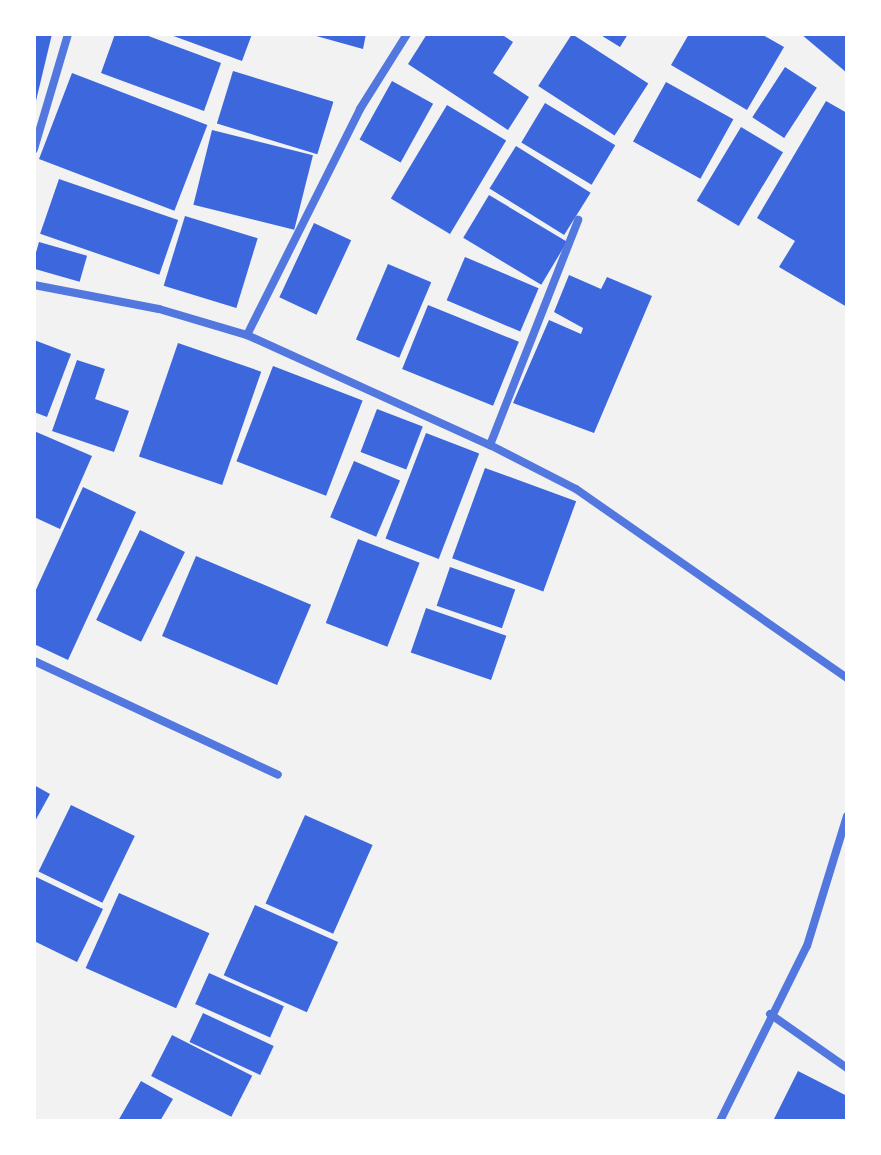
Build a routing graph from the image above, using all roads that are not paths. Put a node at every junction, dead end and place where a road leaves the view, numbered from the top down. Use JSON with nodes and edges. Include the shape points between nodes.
{"nodes":[{"id":1,"x":68,"y":34,"type":"edge"},
{"id":2,"x":407,"y":34,"type":"edge"},
{"id":3,"x":34,"y":149,"type":"edge"},
{"id":4,"x":578,"y":220,"type":"dead end"},
{"id":5,"x":34,"y":285,"type":"edge"},
{"id":6,"x":247,"y":335,"type":"junction"},
{"id":7,"x":490,"y":445,"type":"junction"},
{"id":8,"x":34,"y":661,"type":"edge"},
{"id":9,"x":847,"y":678,"type":"edge"},
{"id":10,"x":278,"y":775,"type":"dead end"},
{"id":11,"x":847,"y":816,"type":"edge"},
{"id":12,"x":770,"y":1014,"type":"junction"},
{"id":13,"x":847,"y":1068,"type":"edge"},
{"id":14,"x":720,"y":1121,"type":"edge"}],
"edges":[{"from":1,"to":3,"type":"street"},
{"from":2,"to":6,"type":"street","via":[[360,109]]},
{"from":4,"to":7,"type":"street"},
{"from":5,"to":6,"type":"street"},
{"from":6,"to":7,"type":"street"},
{"from":7,"to":9,"type":"street","via":[[576,489]]},
{"from":8,"to":10,"type":"street"},
{"from":11,"to":12,"type":"street","via":[[807,946]]},
{"from":12,"to":13,"type":"street"},
{"from":12,"to":14,"type":"street"}]}
